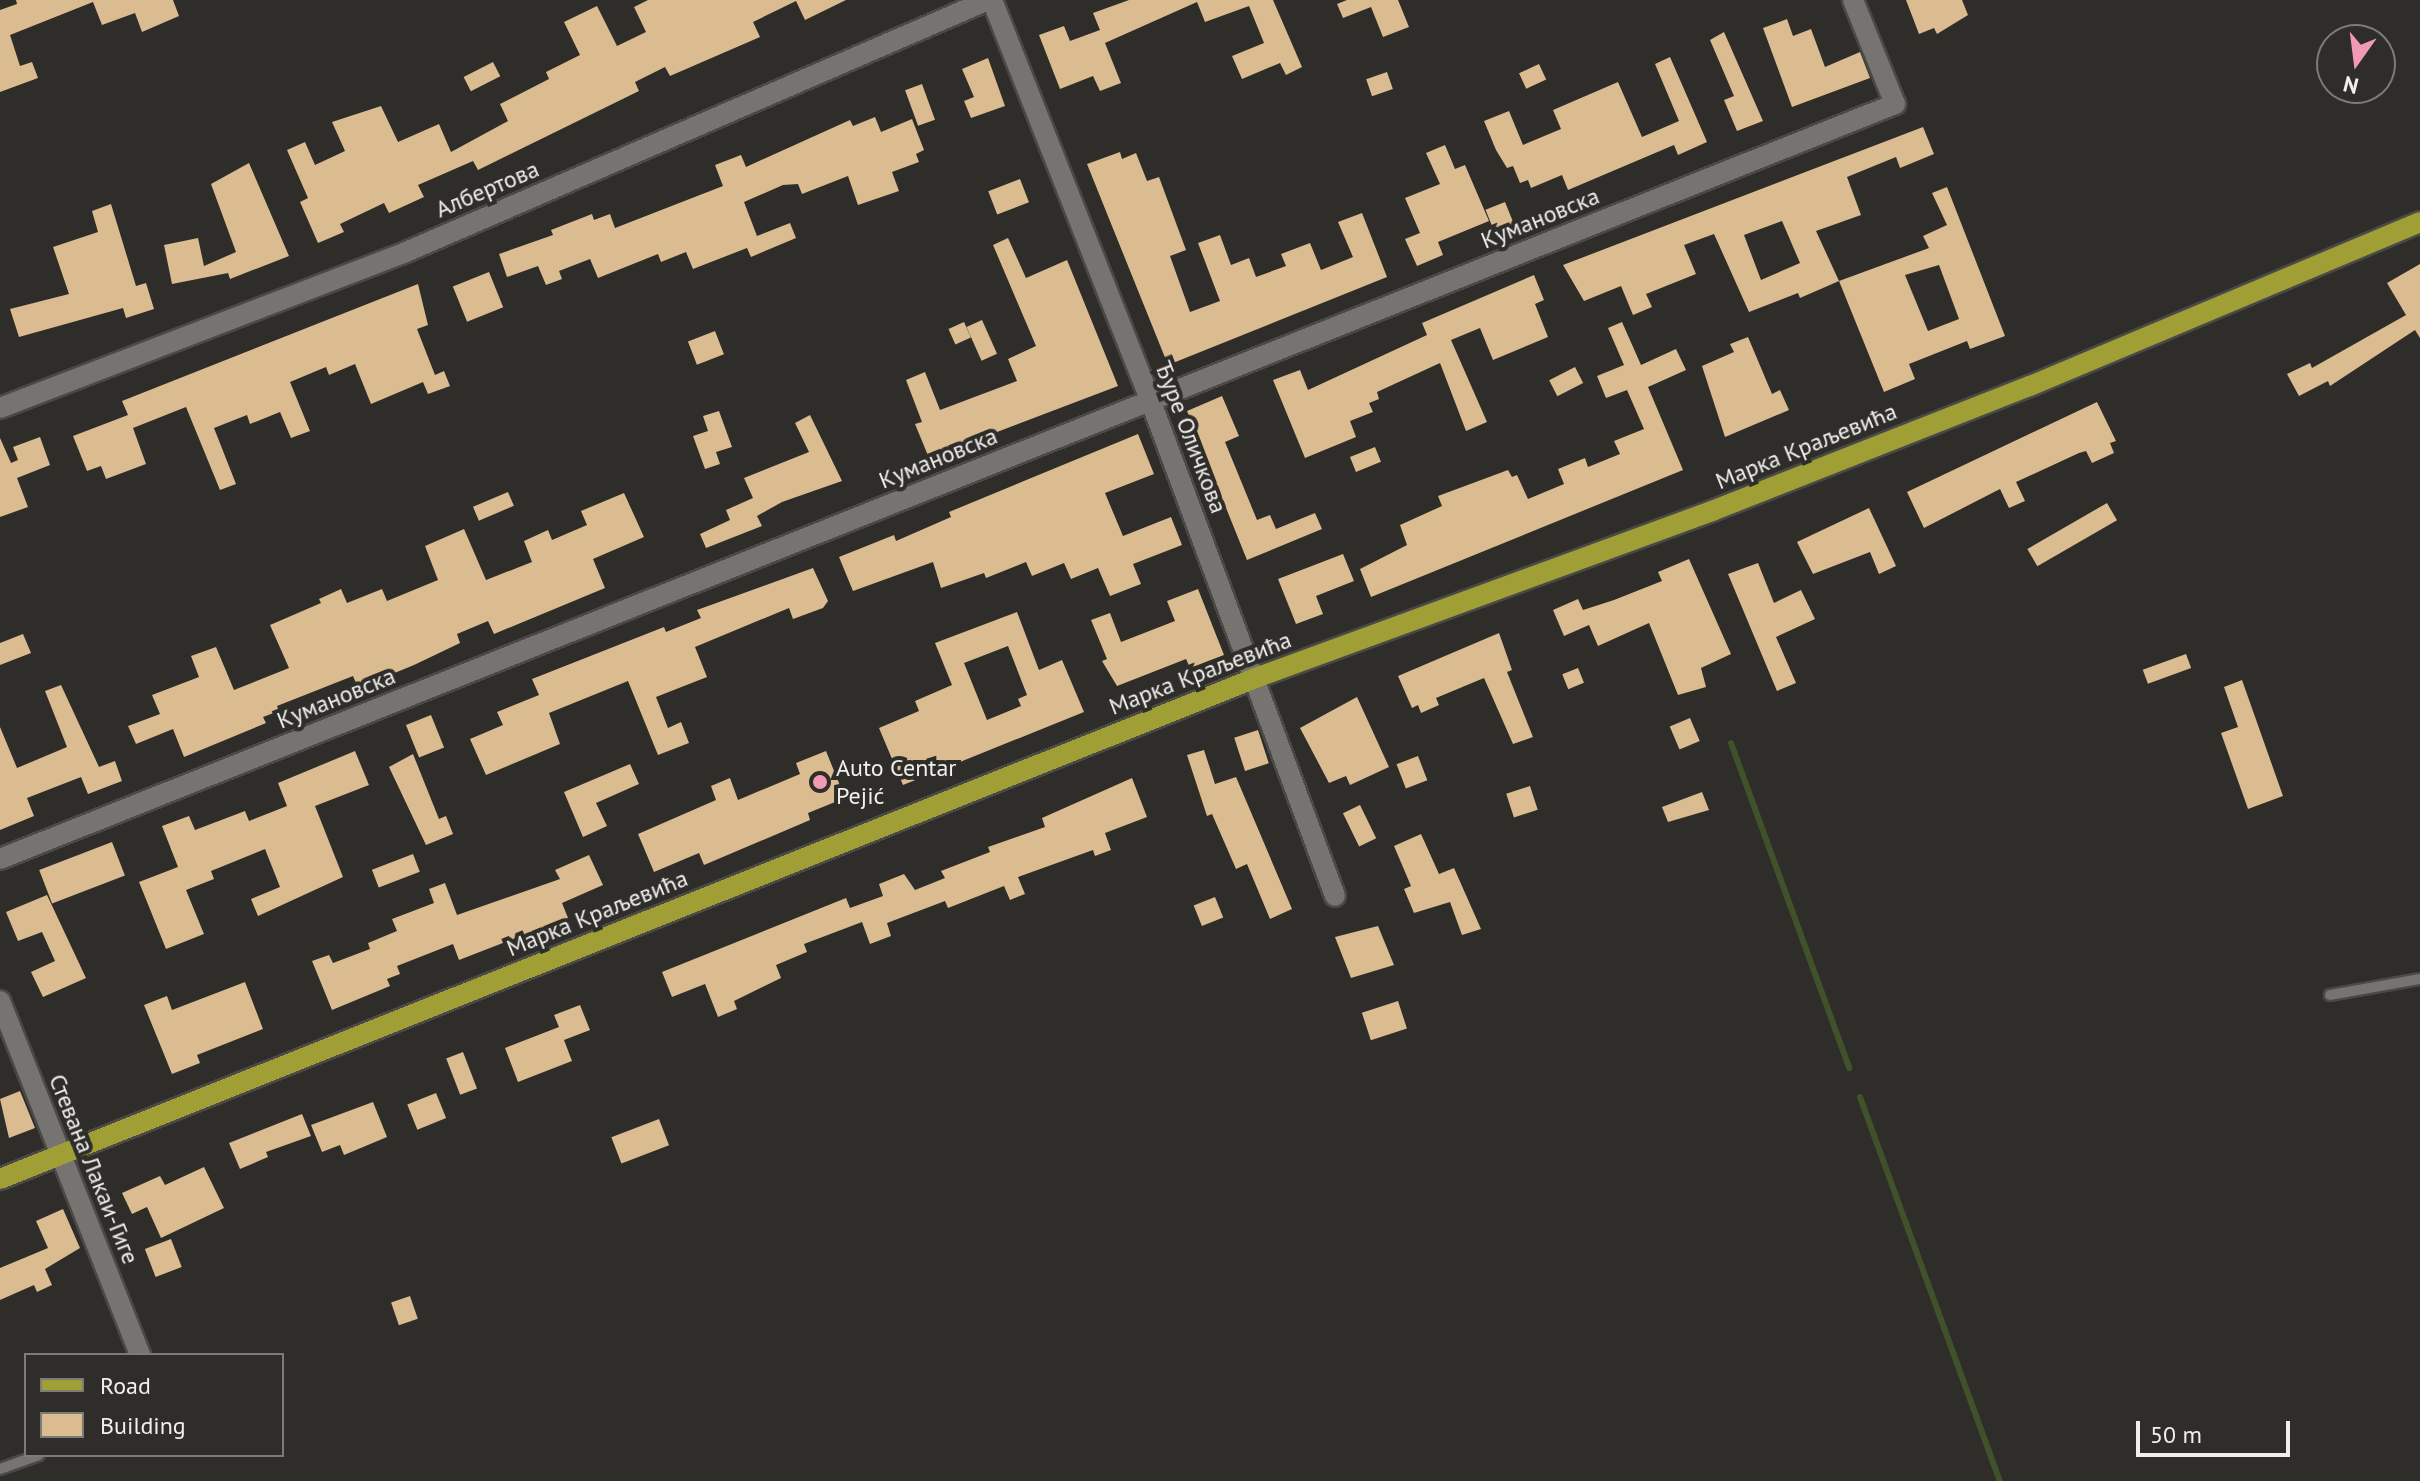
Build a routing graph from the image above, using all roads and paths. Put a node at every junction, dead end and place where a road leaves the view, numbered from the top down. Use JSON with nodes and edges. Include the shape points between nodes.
{"nodes":[{"id":1,"x":990,"y":0,"type":"edge"},
{"id":2,"x":1853,"y":0,"type":"edge"},
{"id":3,"x":2420,"y":222,"type":"edge"},
{"id":4,"x":1151,"y":402,"type":"junction"},
{"id":5,"x":0,"y":408,"type":"edge"},
{"id":6,"x":1253,"y":679,"type":"junction"},
{"id":7,"x":0,"y":859,"type":"edge"},
{"id":8,"x":1335,"y":896,"type":"dead end"},
{"id":9,"x":2420,"y":979,"type":"edge"},
{"id":10,"x":2330,"y":995,"type":"dead end"},
{"id":11,"x":0,"y":1001,"type":"edge"},
{"id":12,"x":60,"y":1156,"type":"junction"},
{"id":13,"x":0,"y":1179,"type":"edge"},
{"id":14,"x":139,"y":1353,"type":"edge"},
{"id":15,"x":33,"y":1457,"type":"edge"},
{"id":16,"x":0,"y":1469,"type":"edge"}],
"edges":[{"from":1,"to":4,"type":"street","name":"Ђуре Оличкова"},
{"from":1,"to":5,"type":"street","name":"Албертова","via":[[406,252]]},
{"from":2,"to":4,"type":"street","name":"Кумановска","via":[[1895,104]]},
{"from":3,"to":6,"type":"main road","name":"Марка Краљевића","via":[[1727,506]]},
{"from":4,"to":6,"type":"street","name":"Ђуре Оличкова"},
{"from":4,"to":7,"type":"street","name":"Кумановска"},
{"from":6,"to":8,"type":"street","name":"Ђуре Оличкова"},
{"from":6,"to":12,"type":"main road","name":"Марка Краљевића"},
{"from":9,"to":10,"type":"lane"},
{"from":11,"to":12,"type":"street","name":"Стевана Лакаи-Гиге"},
{"from":12,"to":13,"type":"main road","name":"Марка Краљевића"},
{"from":12,"to":14,"type":"street","name":"Стевана Лакаи-Гиге"},
{"from":15,"to":16,"type":"lane"}]}
